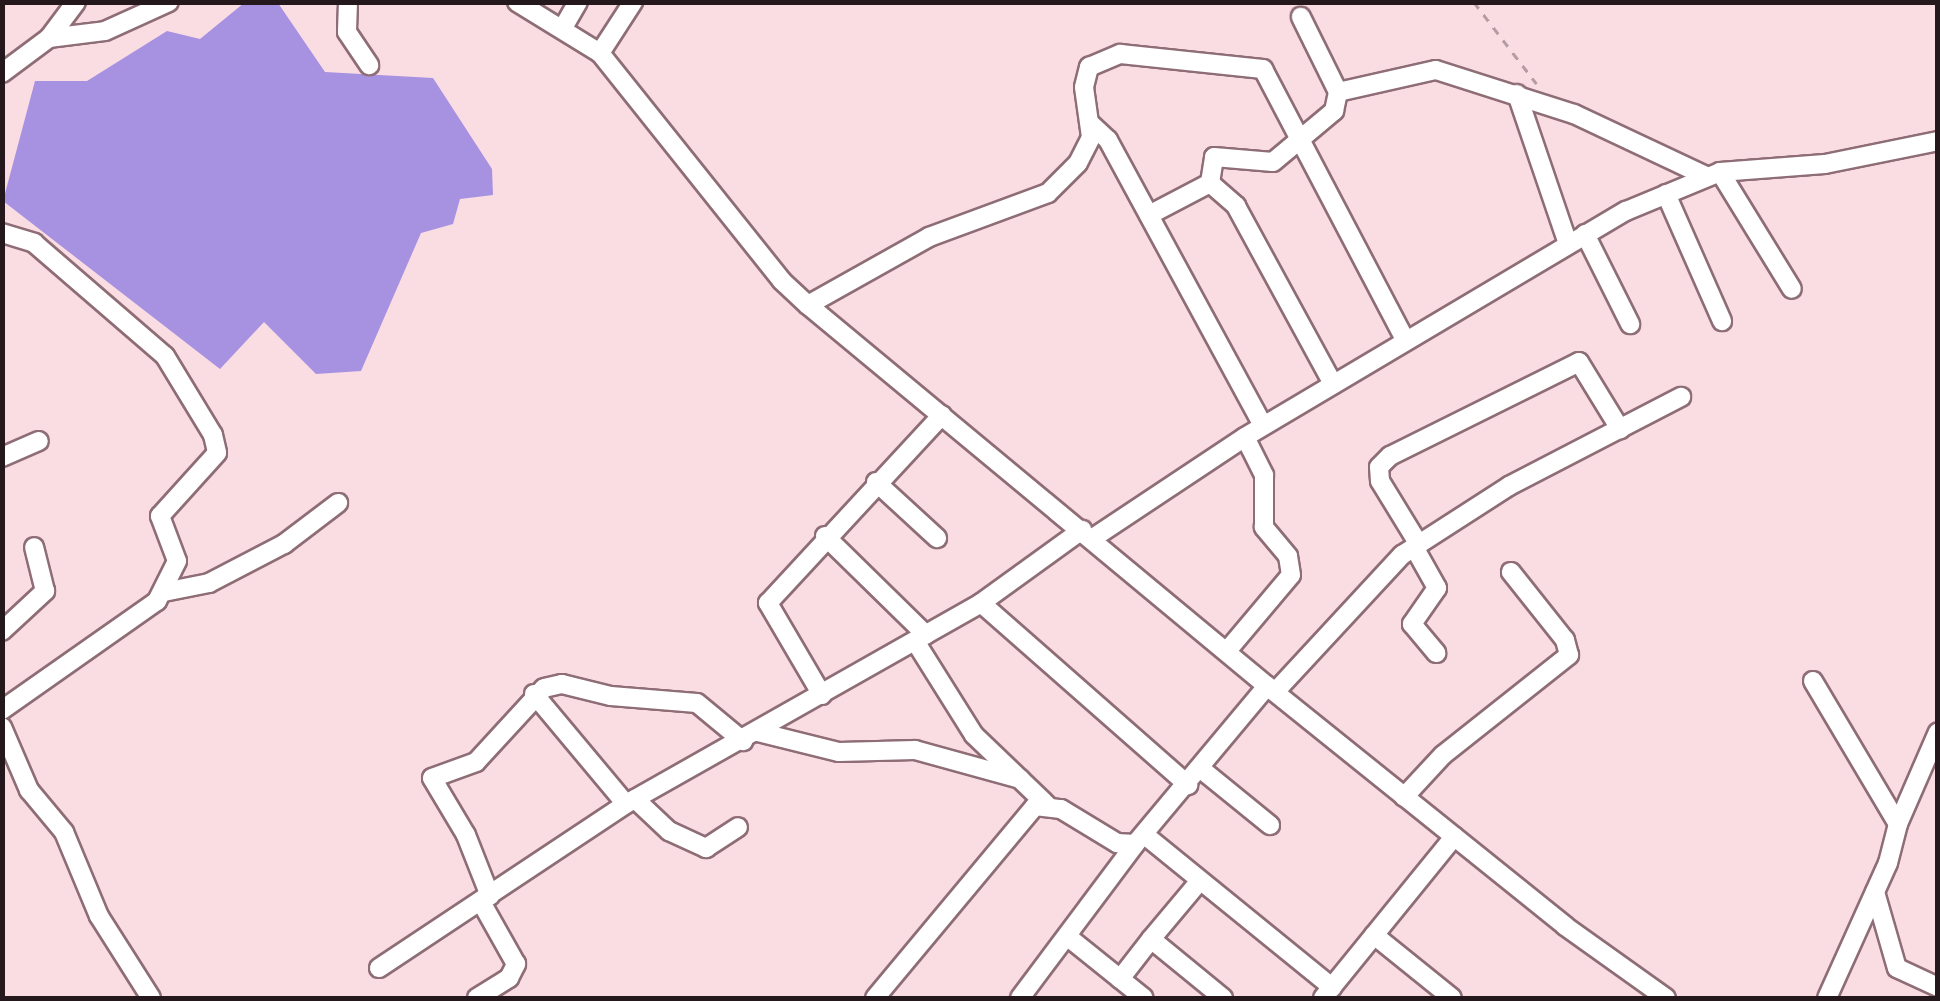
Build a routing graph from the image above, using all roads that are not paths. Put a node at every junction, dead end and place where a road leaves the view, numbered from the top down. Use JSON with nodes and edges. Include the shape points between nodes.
{"nodes":[{"id":1,"x":168,"y":2,"type":"edge"},
{"id":2,"x":348,"y":2,"type":"edge"},
{"id":3,"x":517,"y":2,"type":"edge"},
{"id":4,"x":578,"y":2,"type":"edge"},
{"id":5,"x":72,"y":4,"type":"edge"},
{"id":6,"x":624,"y":6,"type":"edge"},
{"id":7,"x":1301,"y":17,"type":"dead end"},
{"id":8,"x":564,"y":26,"type":"junction"},
{"id":9,"x":49,"y":38,"type":"junction"},
{"id":10,"x":600,"y":53,"type":"junction"},
{"id":11,"x":370,"y":65,"type":"dead end"},
{"id":12,"x":2,"y":73,"type":"edge"},
{"id":13,"x":1338,"y":92,"type":"junction"},
{"id":14,"x":1518,"y":94,"type":"junction"},
{"id":15,"x":1092,"y":125,"type":"junction"},
{"id":16,"x":1938,"y":141,"type":"edge"},
{"id":17,"x":1302,"y":144,"type":"junction"},
{"id":18,"x":1713,"y":174,"type":"junction"},
{"id":19,"x":1210,"y":183,"type":"junction"},
{"id":20,"x":1666,"y":194,"type":"junction"},
{"id":21,"x":1149,"y":215,"type":"junction"},
{"id":22,"x":2,"y":233,"type":"edge"},
{"id":23,"x":1586,"y":234,"type":"junction"},
{"id":24,"x":1568,"y":244,"type":"junction"},
{"id":25,"x":1792,"y":289,"type":"dead end"},
{"id":26,"x":808,"y":304,"type":"junction"},
{"id":27,"x":1722,"y":322,"type":"dead end"},
{"id":28,"x":1630,"y":324,"type":"dead end"},
{"id":29,"x":1406,"y":341,"type":"junction"},
{"id":30,"x":1333,"y":384,"type":"junction"},
{"id":31,"x":1681,"y":397,"type":"dead end"},
{"id":32,"x":942,"y":415,"type":"junction"},
{"id":33,"x":1263,"y":426,"type":"junction"},
{"id":34,"x":1620,"y":428,"type":"junction"},
{"id":35,"x":1245,"y":437,"type":"junction"},
{"id":36,"x":39,"y":441,"type":"dead end"},
{"id":37,"x":2,"y":457,"type":"edge"},
{"id":38,"x":876,"y":482,"type":"junction"},
{"id":39,"x":338,"y":503,"type":"dead end"},
{"id":40,"x":1088,"y":534,"type":"junction"},
{"id":41,"x":825,"y":536,"type":"junction"},
{"id":42,"x":936,"y":538,"type":"dead end"},
{"id":43,"x":1416,"y":545,"type":"junction"},
{"id":44,"x":34,"y":547,"type":"dead end"},
{"id":45,"x":1512,"y":572,"type":"dead end"},
{"id":46,"x":164,"y":592,"type":"junction"},
{"id":47,"x":981,"y":603,"type":"junction"},
{"id":48,"x":2,"y":631,"type":"edge"},
{"id":49,"x":920,"y":638,"type":"junction"},
{"id":50,"x":1227,"y":651,"type":"junction"},
{"id":51,"x":1436,"y":653,"type":"dead end"},
{"id":52,"x":1813,"y":681,"type":"dead end"},
{"id":53,"x":1271,"y":689,"type":"junction"},
{"id":54,"x":534,"y":694,"type":"junction"},
{"id":55,"x":822,"y":695,"type":"junction"},
{"id":56,"x":2,"y":710,"type":"edge"},
{"id":57,"x":2,"y":727,"type":"edge"},
{"id":58,"x":1938,"y":732,"type":"edge"},
{"id":59,"x":750,"y":736,"type":"junction"},
{"id":60,"x":1201,"y":769,"type":"junction"},
{"id":61,"x":1020,"y":780,"type":"junction"},
{"id":62,"x":1188,"y":784,"type":"junction"},
{"id":63,"x":1404,"y":796,"type":"junction"},
{"id":64,"x":630,"y":801,"type":"junction"},
{"id":65,"x":1047,"y":805,"type":"junction"},
{"id":66,"x":1898,"y":824,"type":"junction"},
{"id":67,"x":1270,"y":825,"type":"dead end"},
{"id":68,"x":738,"y":827,"type":"dead end"},
{"id":69,"x":1454,"y":836,"type":"junction"},
{"id":70,"x":1140,"y":840,"type":"junction"},
{"id":71,"x":1198,"y":883,"type":"junction"},
{"id":72,"x":1875,"y":891,"type":"junction"},
{"id":73,"x":486,"y":899,"type":"junction"},
{"id":74,"x":1374,"y":935,"type":"junction"},
{"id":75,"x":1068,"y":937,"type":"junction"},
{"id":76,"x":1151,"y":940,"type":"junction"},
{"id":77,"x":378,"y":968,"type":"dead end"},
{"id":78,"x":1120,"y":979,"type":"junction"},
{"id":79,"x":1938,"y":987,"type":"edge"},
{"id":80,"x":1328,"y":993,"type":"edge"},
{"id":81,"x":1028,"y":995,"type":"edge"},
{"id":82,"x":1440,"y":995,"type":"edge"},
{"id":83,"x":488,"y":996,"type":"edge"},
{"id":84,"x":151,"y":998,"type":"edge"},
{"id":85,"x":875,"y":998,"type":"edge"},
{"id":86,"x":1144,"y":998,"type":"edge"},
{"id":87,"x":1223,"y":998,"type":"edge"},
{"id":88,"x":1666,"y":998,"type":"edge"},
{"id":89,"x":1827,"y":998,"type":"edge"}],
"edges":[{"from":1,"to":9,"type":"street","via":[[105,31]]},
{"from":2,"to":11,"type":"street","via":[[346,32]]},
{"from":3,"to":8,"type":"street"},
{"from":4,"to":8,"type":"street"},
{"from":5,"to":9,"type":"street"},
{"from":6,"to":10,"type":"street"},
{"from":7,"to":13,"type":"street"},
{"from":8,"to":10,"type":"street"},
{"from":9,"to":12,"type":"street"},
{"from":10,"to":26,"type":"street","via":[[782,281]]},
{"from":13,"to":14,"type":"street","via":[[1436,70]]},
{"from":13,"to":17,"type":"street","via":[[1334,112]]},
{"from":14,"to":18,"type":"street"},
{"from":14,"to":24,"type":"street"},
{"from":15,"to":17,"type":"street","via":[[1084,78],[1096,59],[1120,54],[1212,60],[1263,69]]},
{"from":15,"to":21,"type":"street","via":[[1108,140]]},
{"from":15,"to":26,"type":"street","via":[[1087,151],[1043,196],[928,237]]},
{"from":16,"to":18,"type":"street","via":[[1846,160]]},
{"from":17,"to":19,"type":"street","via":[[1263,164],[1214,156]]},
{"from":17,"to":29,"type":"street"},
{"from":18,"to":20,"type":"street"},
{"from":18,"to":25,"type":"street"},
{"from":19,"to":21,"type":"street"},
{"from":19,"to":30,"type":"street","via":[[1236,206]]},
{"from":20,"to":23,"type":"street"},
{"from":20,"to":27,"type":"street"},
{"from":21,"to":33,"type":"street"},
{"from":22,"to":46,"type":"street","via":[[34,243],[164,356],[213,435],[214,461],[160,516],[176,561]]},
{"from":23,"to":24,"type":"street"},
{"from":23,"to":28,"type":"street"},
{"from":24,"to":29,"type":"street"},
{"from":26,"to":32,"type":"street"},
{"from":29,"to":30,"type":"street"},
{"from":30,"to":33,"type":"street"},
{"from":31,"to":34,"type":"street"},
{"from":32,"to":38,"type":"street"},
{"from":32,"to":40,"type":"street"},
{"from":33,"to":35,"type":"street"},
{"from":34,"to":43,"type":"street"},
{"from":34,"to":43,"type":"street","via":[[1578,362],[1390,456],[1379,467],[1380,480]]},
{"from":35,"to":40,"type":"street"},
{"from":35,"to":50,"type":"street","via":[[1264,475],[1264,527],[1288,556],[1291,575]]},
{"from":36,"to":37,"type":"street"},
{"from":38,"to":41,"type":"street"},
{"from":38,"to":42,"type":"street"},
{"from":39,"to":46,"type":"street","via":[[284,544],[209,583]]},
{"from":40,"to":47,"type":"street"},
{"from":40,"to":50,"type":"street"},
{"from":41,"to":49,"type":"street"},
{"from":41,"to":55,"type":"street","via":[[768,603]]},
{"from":43,"to":51,"type":"street","via":[[1437,588],[1412,624]]},
{"from":43,"to":53,"type":"street"},
{"from":44,"to":48,"type":"street","via":[[45,591]]},
{"from":45,"to":63,"type":"street","via":[[1565,640],[1569,655],[1443,755]]},
{"from":46,"to":56,"type":"street"},
{"from":47,"to":49,"type":"street"},
{"from":47,"to":62,"type":"street"},
{"from":49,"to":55,"type":"street"},
{"from":49,"to":61,"type":"street","via":[[964,724]]},
{"from":50,"to":53,"type":"street"},
{"from":52,"to":66,"type":"street"},
{"from":53,"to":60,"type":"street"},
{"from":53,"to":63,"type":"street"},
{"from":54,"to":59,"type":"street","via":[[562,684],[611,696],[697,703]]},
{"from":54,"to":64,"type":"street"},
{"from":54,"to":73,"type":"street","via":[[481,758],[432,778],[466,835]]},
{"from":55,"to":59,"type":"street"},
{"from":57,"to":84,"type":"street","via":[[30,790],[64,832],[98,916]]},
{"from":58,"to":66,"type":"street"},
{"from":59,"to":61,"type":"street","via":[[823,750],[915,750]]},
{"from":59,"to":64,"type":"street"},
{"from":60,"to":62,"type":"street"},
{"from":60,"to":67,"type":"street"},
{"from":61,"to":65,"type":"street"},
{"from":62,"to":70,"type":"street"},
{"from":63,"to":69,"type":"street"},
{"from":64,"to":68,"type":"street","via":[[669,832],[706,848]]},
{"from":64,"to":73,"type":"street"},
{"from":65,"to":70,"type":"street","via":[[1117,843]]},
{"from":65,"to":85,"type":"street","via":[[1022,818]]},
{"from":66,"to":72,"type":"street"},
{"from":69,"to":74,"type":"street"},
{"from":69,"to":88,"type":"street"},
{"from":70,"to":71,"type":"street"},
{"from":70,"to":75,"type":"street"},
{"from":71,"to":76,"type":"street"},
{"from":71,"to":80,"type":"street"},
{"from":72,"to":79,"type":"street","via":[[1897,968]]},
{"from":72,"to":89,"type":"street"},
{"from":73,"to":77,"type":"street"},
{"from":73,"to":83,"type":"street","via":[[516,960],[509,978]]},
{"from":74,"to":80,"type":"street"},
{"from":74,"to":82,"type":"street"},
{"from":75,"to":78,"type":"street"},
{"from":75,"to":81,"type":"street"},
{"from":76,"to":78,"type":"street"},
{"from":76,"to":87,"type":"street"},
{"from":78,"to":86,"type":"street"}]}
